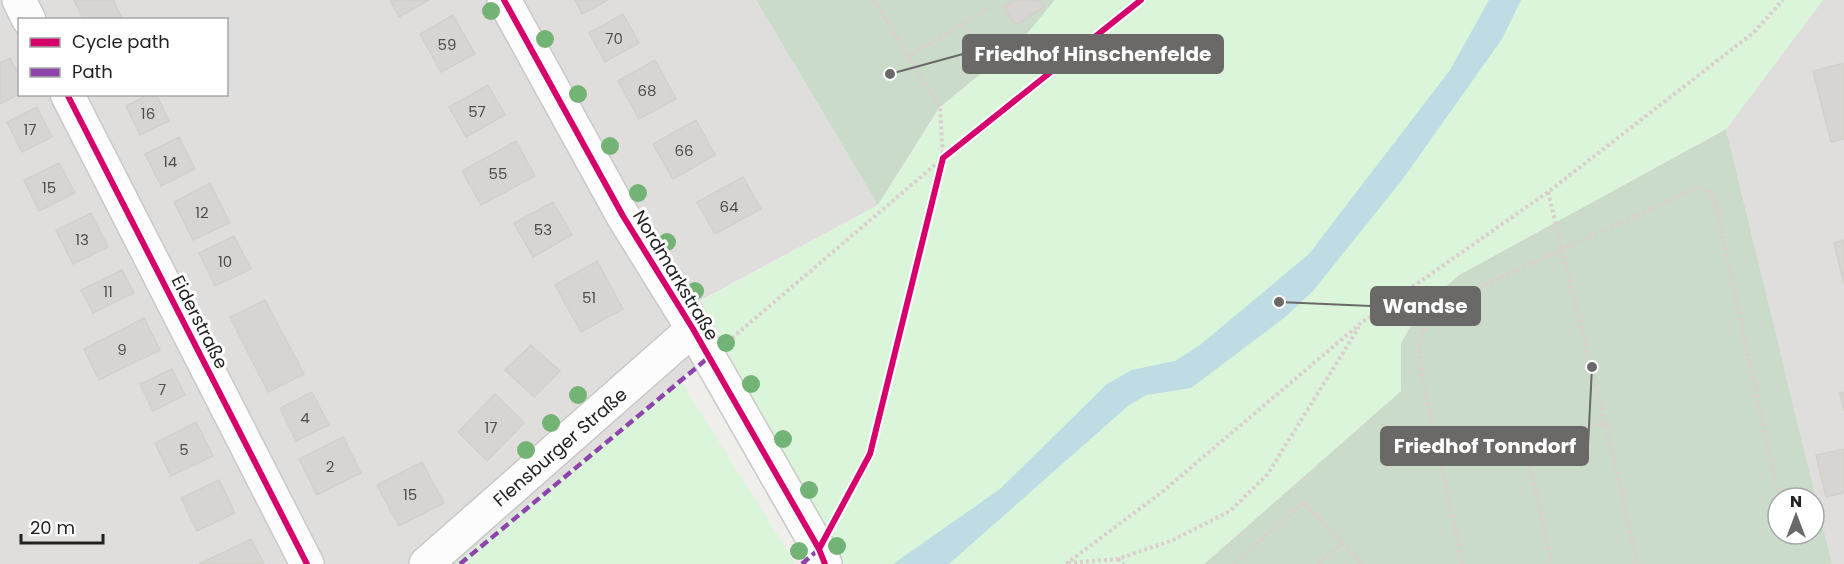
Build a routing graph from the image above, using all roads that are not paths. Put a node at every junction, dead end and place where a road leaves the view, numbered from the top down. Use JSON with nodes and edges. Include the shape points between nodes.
{"nodes":[{"id":1,"x":19,"y":0,"type":"edge"},
{"id":2,"x":504,"y":0,"type":"edge"},
{"id":3,"x":28,"y":18,"type":"edge"},
{"id":4,"x":68,"y":96,"type":"edge"},
{"id":5,"x":693,"y":329,"type":"junction"},
{"id":6,"x":822,"y":556,"type":"edge"},
{"id":7,"x":306,"y":564,"type":"edge"},
{"id":8,"x":426,"y":564,"type":"edge"}],
"edges":[{"from":1,"to":3,"type":"street"},
{"from":2,"to":5,"type":"street","name":"Nordmarkstraße","via":[[623,216]]},
{"from":4,"to":7,"type":"street","name":"Eiderstraße"},
{"from":5,"to":6,"type":"street","name":"Nordmarkstraße"},
{"from":5,"to":8,"type":"street","name":"Flensburger Straße"}]}
